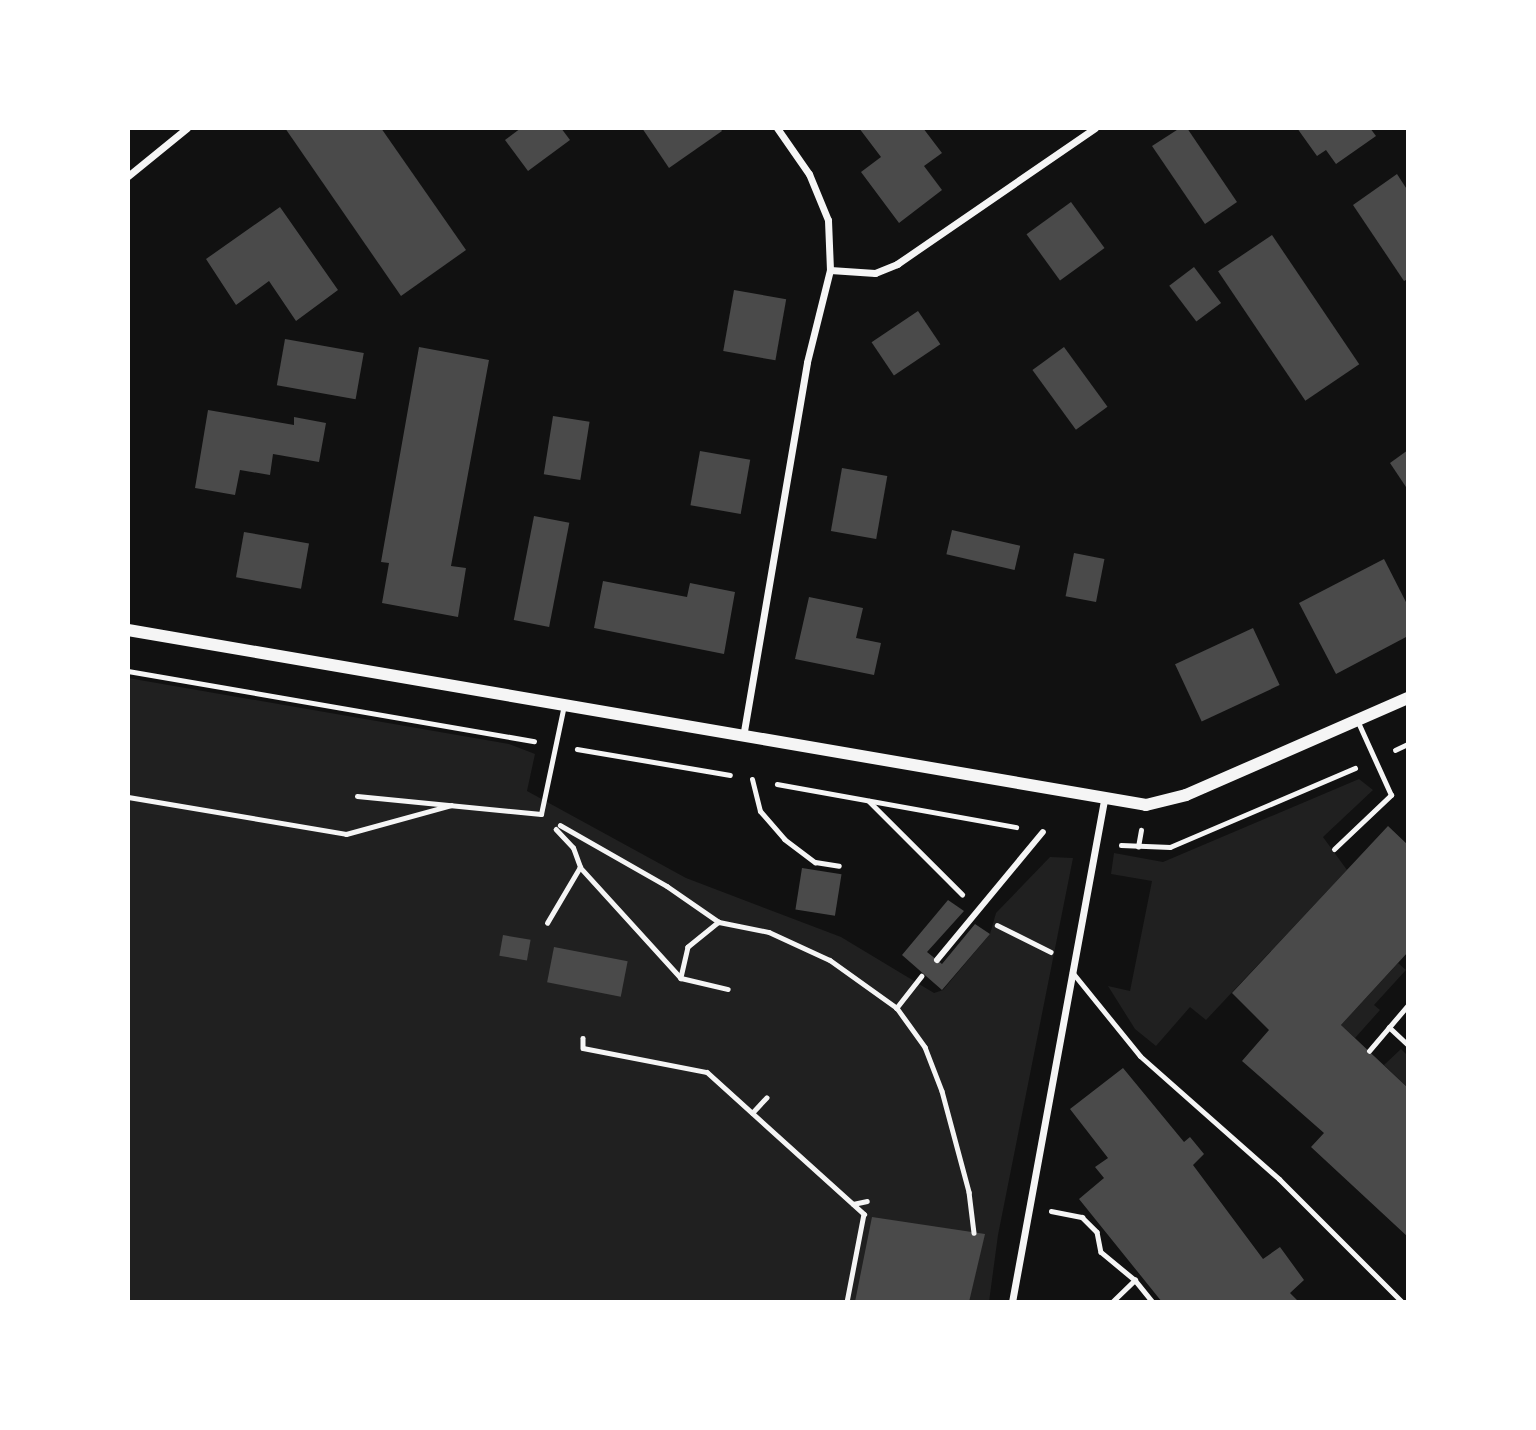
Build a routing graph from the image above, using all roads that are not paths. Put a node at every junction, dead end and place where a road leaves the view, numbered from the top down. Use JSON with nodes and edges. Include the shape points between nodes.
{"nodes":[{"id":1,"x":187,"y":128,"type":"edge"},
{"id":2,"x":777,"y":128,"type":"edge"},
{"id":3,"x":1095,"y":128,"type":"edge"},
{"id":4,"x":128,"y":176,"type":"edge"},
{"id":5,"x":830,"y":270,"type":"junction"},
{"id":6,"x":128,"y":630,"type":"edge"},
{"id":7,"x":1408,"y":698,"type":"edge"},
{"id":8,"x":564,"y":705,"type":"junction"},
{"id":9,"x":1357,"y":720,"type":"junction"},
{"id":10,"x":743,"y":737,"type":"junction"},
{"id":11,"x":752,"y":779,"type":"dead end"},
{"id":12,"x":357,"y":796,"type":"dead end"},
{"id":13,"x":128,"y":797,"type":"edge"},
{"id":14,"x":1104,"y":800,"type":"junction"},
{"id":15,"x":451,"y":805,"type":"junction"},
{"id":16,"x":1043,"y":832,"type":"dead end"},
{"id":17,"x":1334,"y":849,"type":"dead end"},
{"id":18,"x":839,"y":866,"type":"dead end"},
{"id":19,"x":937,"y":960,"type":"road end"},
{"id":20,"x":1072,"y":972,"type":"junction"},
{"id":21,"x":1012,"y":1302,"type":"edge"},
{"id":22,"x":1402,"y":1302,"type":"edge"}],
"edges":[{"from":1,"to":4,"type":"street"},
{"from":2,"to":5,"type":"street","via":[[809,174],[828,220]]},
{"from":3,"to":5,"type":"street","via":[[897,264],[875,273]]},
{"from":5,"to":10,"type":"street","via":[[807,362]]},
{"from":6,"to":8,"type":"street"},
{"from":7,"to":9,"type":"street"},
{"from":8,"to":10,"type":"street"},
{"from":8,"to":15,"type":"lane","via":[[541,814]]},
{"from":9,"to":14,"type":"street","via":[[1160,804]]},
{"from":9,"to":17,"type":"lane","via":[[1391,795]]},
{"from":10,"to":14,"type":"street"},
{"from":11,"to":18,"type":"lane","via":[[761,811],[784,839],[815,862]]},
{"from":12,"to":15,"type":"lane"},
{"from":13,"to":15,"type":"lane","via":[[346,834]]},
{"from":14,"to":20,"type":"street"},
{"from":16,"to":19,"type":"street"},
{"from":20,"to":21,"type":"street"},
{"from":20,"to":22,"type":"lane","via":[[1140,1056],[1279,1179]]}]}
